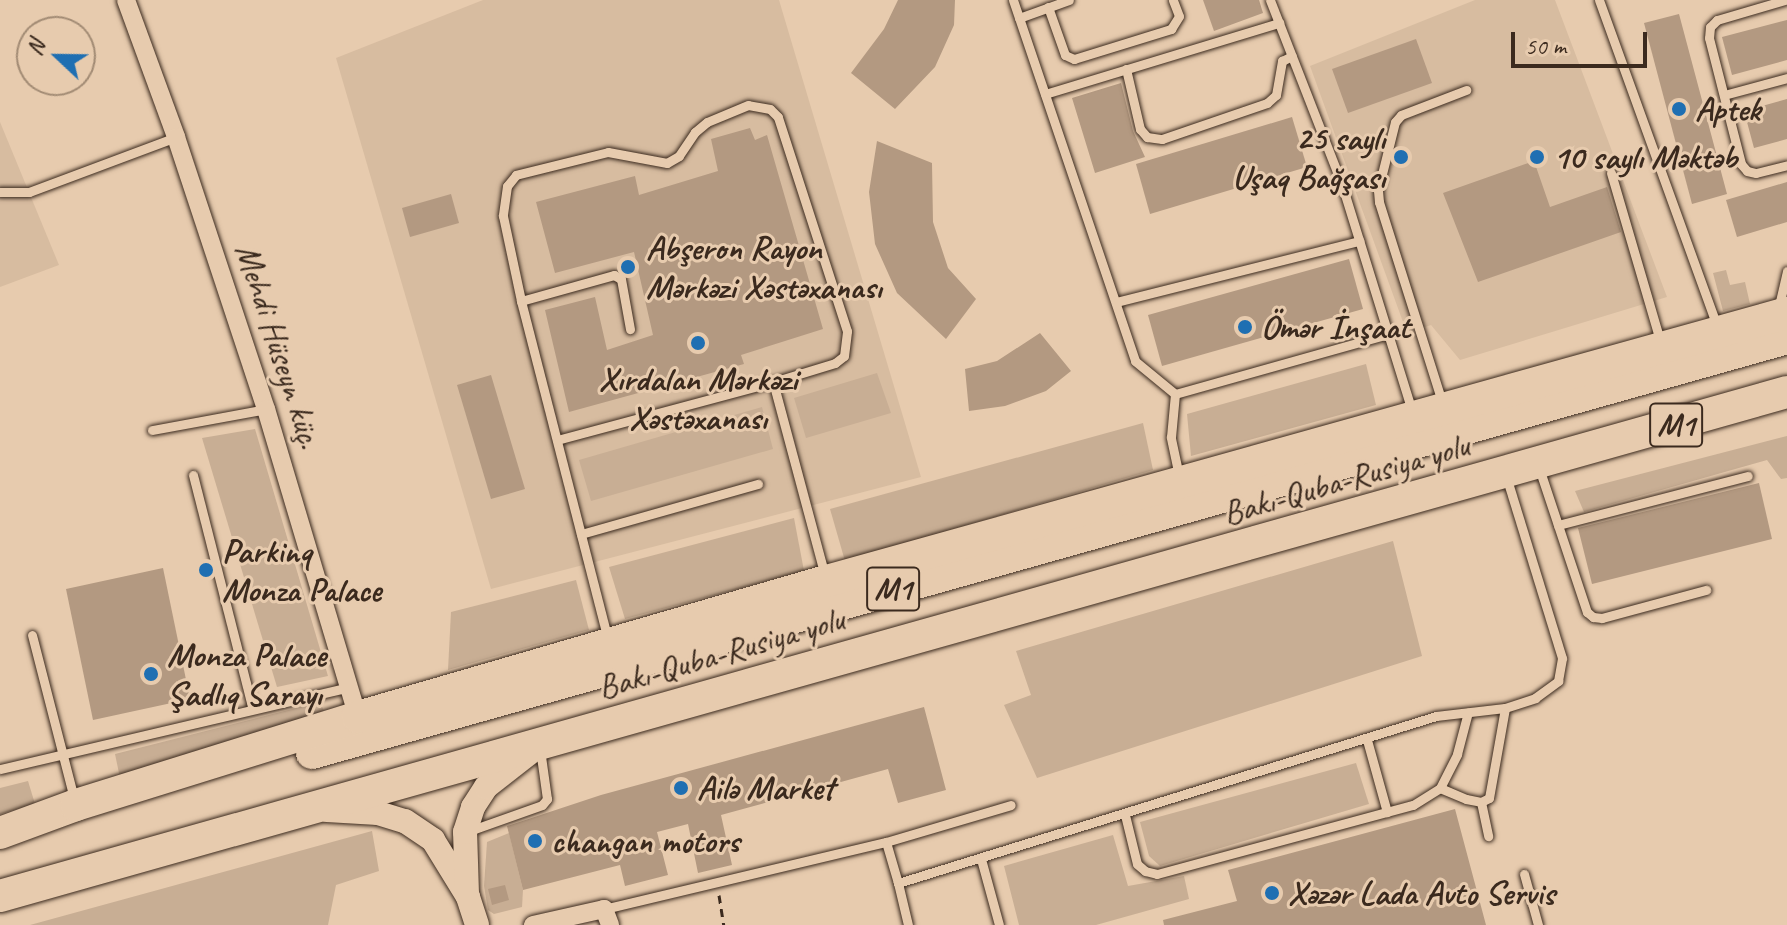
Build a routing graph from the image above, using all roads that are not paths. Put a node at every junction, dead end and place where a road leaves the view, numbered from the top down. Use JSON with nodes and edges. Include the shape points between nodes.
{"nodes":[{"id":1,"x":126,"y":0,"type":"edge"},
{"id":2,"x":1013,"y":0,"type":"edge"},
{"id":3,"x":1069,"y":0,"type":"edge"},
{"id":4,"x":1173,"y":0,"type":"edge"},
{"id":5,"x":1270,"y":0,"type":"edge"},
{"id":6,"x":1599,"y":0,"type":"edge"},
{"id":7,"x":1785,"y":0,"type":"edge"},
{"id":8,"x":1048,"y":7,"type":"junction"},
{"id":9,"x":1019,"y":18,"type":"junction"},
{"id":10,"x":1279,"y":23,"type":"junction"},
{"id":11,"x":1292,"y":56,"type":"junction"},
{"id":12,"x":1126,"y":69,"type":"junction"},
{"id":13,"x":1787,"y":78,"type":"edge"},
{"id":14,"x":1466,"y":90,"type":"dead end"},
{"id":15,"x":1045,"y":94,"type":"junction"},
{"id":16,"x":1724,"y":95,"type":"junction"},
{"id":17,"x":176,"y":137,"type":"junction"},
{"id":18,"x":1787,"y":165,"type":"edge"},
{"id":19,"x":1611,"y":173,"type":"dead end"},
{"id":20,"x":0,"y":192,"type":"edge"},
{"id":21,"x":1359,"y":241,"type":"junction"},
{"id":22,"x":1787,"y":271,"type":"edge"},
{"id":23,"x":521,"y":301,"type":"junction"},
{"id":24,"x":1116,"y":302,"type":"junction"},
{"id":25,"x":1784,"y":322,"type":"edge"},
{"id":26,"x":630,"y":329,"type":"dead end"},
{"id":27,"x":1719,"y":331,"type":"junction"},
{"id":28,"x":1388,"y":334,"type":"junction"},
{"id":29,"x":1662,"y":347,"type":"junction"},
{"id":30,"x":773,"y":382,"type":"junction"},
{"id":31,"x":1787,"y":392,"type":"edge"},
{"id":32,"x":1175,"y":394,"type":"junction"},
{"id":33,"x":266,"y":409,"type":"junction"},
{"id":34,"x":1429,"y":413,"type":"junction"},
{"id":35,"x":1787,"y":415,"type":"edge"},
{"id":36,"x":152,"y":430,"type":"dead end"},
{"id":37,"x":557,"y":440,"type":"junction"},
{"id":38,"x":1551,"y":461,"type":"junction"},
{"id":39,"x":1505,"y":474,"type":"junction"},
{"id":40,"x":193,"y":475,"type":"dead end"},
{"id":41,"x":1748,"y":476,"type":"dead end"},
{"id":42,"x":1180,"y":482,"type":"junction"},
{"id":43,"x":758,"y":484,"type":"dead end"},
{"id":44,"x":1558,"y":525,"type":"junction"},
{"id":45,"x":581,"y":534,"type":"junction"},
{"id":46,"x":827,"y":581,"type":"junction"},
{"id":47,"x":1706,"y":590,"type":"dead end"},
{"id":48,"x":32,"y":635,"type":"dead end"},
{"id":49,"x":609,"y":645,"type":"junction"},
{"id":50,"x":354,"y":702,"type":"junction"},
{"id":51,"x":252,"y":707,"type":"junction"},
{"id":52,"x":1505,"y":708,"type":"junction"},
{"id":53,"x":1468,"y":712,"type":"junction"},
{"id":54,"x":1367,"y":740,"type":"junction"},
{"id":55,"x":540,"y":746,"type":"junction"},
{"id":56,"x":63,"y":756,"type":"junction"},
{"id":57,"x":0,"y":769,"type":"edge"},
{"id":58,"x":1440,"y":788,"type":"junction"},
{"id":59,"x":1481,"y":802,"type":"junction"},
{"id":60,"x":76,"y":805,"type":"junction"},
{"id":61,"x":1011,"y":805,"type":"dead end"},
{"id":62,"x":312,"y":810,"type":"junction"},
{"id":63,"x":1387,"y":812,"type":"junction"},
{"id":64,"x":1125,"y":815,"type":"junction"},
{"id":65,"x":465,"y":832,"type":"junction"},
{"id":66,"x":0,"y":833,"type":"edge"},
{"id":67,"x":1488,"y":836,"type":"dead end"},
{"id":68,"x":0,"y":841,"type":"edge"},
{"id":69,"x":886,"y":842,"type":"junction"},
{"id":70,"x":981,"y":859,"type":"junction"},
{"id":71,"x":1524,"y":874,"type":"dead end"},
{"id":72,"x":898,"y":883,"type":"junction"},
{"id":73,"x":0,"y":896,"type":"edge"},
{"id":74,"x":468,"y":897,"type":"junction"},
{"id":75,"x":607,"y":917,"type":"edge"},
{"id":76,"x":477,"y":925,"type":"edge"},
{"id":77,"x":533,"y":925,"type":"edge"},
{"id":78,"x":908,"y":925,"type":"edge"},
{"id":79,"x":999,"y":925,"type":"edge"},
{"id":80,"x":1538,"y":925,"type":"edge"}],
"edges":[{"from":1,"to":17,"type":"street","name":"Mehdi Hüseyn küç."},
{"from":2,"to":9,"type":"lane"},
{"from":3,"to":8,"type":"lane"},
{"from":4,"to":8,"type":"lane","via":[[1179,16],[1171,29],[1074,59],[1065,55]]},
{"from":5,"to":10,"type":"lane"},
{"from":6,"to":27,"type":"lane"},
{"from":7,"to":16,"type":"lane","via":[[1717,20],[1710,27]]},
{"from":8,"to":9,"type":"lane"},
{"from":9,"to":15,"type":"lane"},
{"from":10,"to":11,"type":"lane"},
{"from":10,"to":12,"type":"lane"},
{"from":11,"to":12,"type":"lane","via":[[1282,61],[1276,95],[1267,103],[1162,139],[1147,137],[1140,129]]},
{"from":11,"to":21,"type":"lane"},
{"from":12,"to":15,"type":"lane"},
{"from":13,"to":16,"type":"lane"},
{"from":14,"to":34,"type":"lane","via":[[1401,115],[1378,190]]},
{"from":15,"to":24,"type":"lane"},
{"from":16,"to":18,"type":"lane","via":[[1747,171]]},
{"from":17,"to":20,"type":"lane","via":[[29,192]]},
{"from":17,"to":33,"type":"street","name":"Mehdi Hüseyn küç."},
{"from":19,"to":29,"type":"lane"},
{"from":21,"to":24,"type":"lane"},
{"from":21,"to":28,"type":"lane"},
{"from":22,"to":25,"type":"lane"},
{"from":23,"to":26,"type":"lane","via":[[614,275],[621,279]]},
{"from":23,"to":30,"type":"lane","via":[[503,216],[507,186],[516,175],[608,152],[667,163],[707,122],[748,105],[770,109],[778,117],[848,345],[835,363]]},
{"from":23,"to":37,"type":"lane"},
{"from":24,"to":32,"type":"lane","via":[[1135,361]]},
{"from":25,"to":27,"type":"highway"},
{"from":25,"to":68,"type":"highway","name":"Bakı-Quba-Rusiya yolu","number":"M1"},
{"from":27,"to":29,"type":"highway"},
{"from":28,"to":32,"type":"lane"},
{"from":28,"to":34,"type":"lane"},
{"from":29,"to":34,"type":"highway"},
{"from":30,"to":37,"type":"lane"},
{"from":30,"to":46,"type":"lane"},
{"from":31,"to":38,"type":"highway","name":"Bakı-Quba-Rusiya yolu","number":"M1"},
{"from":32,"to":42,"type":"lane","via":[[1171,437]]},
{"from":33,"to":36,"type":"lane"},
{"from":33,"to":50,"type":"street","name":"Mehdi Hüseyn küç."},
{"from":34,"to":42,"type":"highway"},
{"from":35,"to":38,"type":"highway"},
{"from":37,"to":45,"type":"lane"},
{"from":38,"to":39,"type":"highway","name":"Bakı-Quba-Rusiya yolu","number":"M1"},
{"from":38,"to":44,"type":"lane"},
{"from":39,"to":52,"type":"lane","via":[[1563,668],[1549,690]]},
{"from":39,"to":55,"type":"highway","name":"Bakı-Quba-Rusiya yolu","number":"M1"},
{"from":40,"to":51,"type":"lane"},
{"from":41,"to":44,"type":"lane"},
{"from":42,"to":46,"type":"highway"},
{"from":43,"to":45,"type":"lane"},
{"from":44,"to":47,"type":"lane","via":[[1593,617]]},
{"from":45,"to":49,"type":"lane"},
{"from":46,"to":49,"type":"highway"},
{"from":48,"to":56,"type":"lane"},
{"from":49,"to":50,"type":"highway"},
{"from":50,"to":51,"type":"lane"},
{"from":50,"to":60,"type":"highway"},
{"from":51,"to":56,"type":"lane"},
{"from":52,"to":53,"type":"lane"},
{"from":52,"to":59,"type":"lane","via":[[1493,789]]},
{"from":53,"to":54,"type":"lane","via":[[1436,716]]},
{"from":53,"to":58,"type":"lane","via":[[1457,754]]},
{"from":54,"to":63,"type":"lane"},
{"from":54,"to":64,"type":"lane"},
{"from":55,"to":62,"type":"highway","name":"Bakı-Quba-Rusiya yolu","number":"M1"},
{"from":55,"to":65,"type":"street","via":[[486,787]]},
{"from":55,"to":65,"type":"lane","via":[[547,799],[542,805]]},
{"from":56,"to":57,"type":"lane"},
{"from":56,"to":60,"type":"lane"},
{"from":58,"to":59,"type":"lane"},
{"from":58,"to":63,"type":"lane","via":[[1413,805]]},
{"from":59,"to":67,"type":"lane"},
{"from":60,"to":66,"type":"highway"},
{"from":61,"to":69,"type":"lane"},
{"from":62,"to":73,"type":"highway","name":"Bakı-Quba-Rusiya yolu","number":"M1"},
{"from":62,"to":74,"type":"street","via":[[350,810],[405,821],[433,840]]},
{"from":63,"to":64,"type":"lane","via":[[1157,874],[1137,864]]},
{"from":64,"to":70,"type":"lane"},
{"from":65,"to":74,"type":"street"},
{"from":69,"to":72,"type":"lane"},
{"from":69,"to":75,"type":"lane","via":[[717,883]]},
{"from":70,"to":72,"type":"lane"},
{"from":70,"to":79,"type":"lane"},
{"from":71,"to":80,"type":"lane"},
{"from":72,"to":78,"type":"lane"},
{"from":74,"to":76,"type":"street"},
{"from":75,"to":77,"type":"street"}]}
